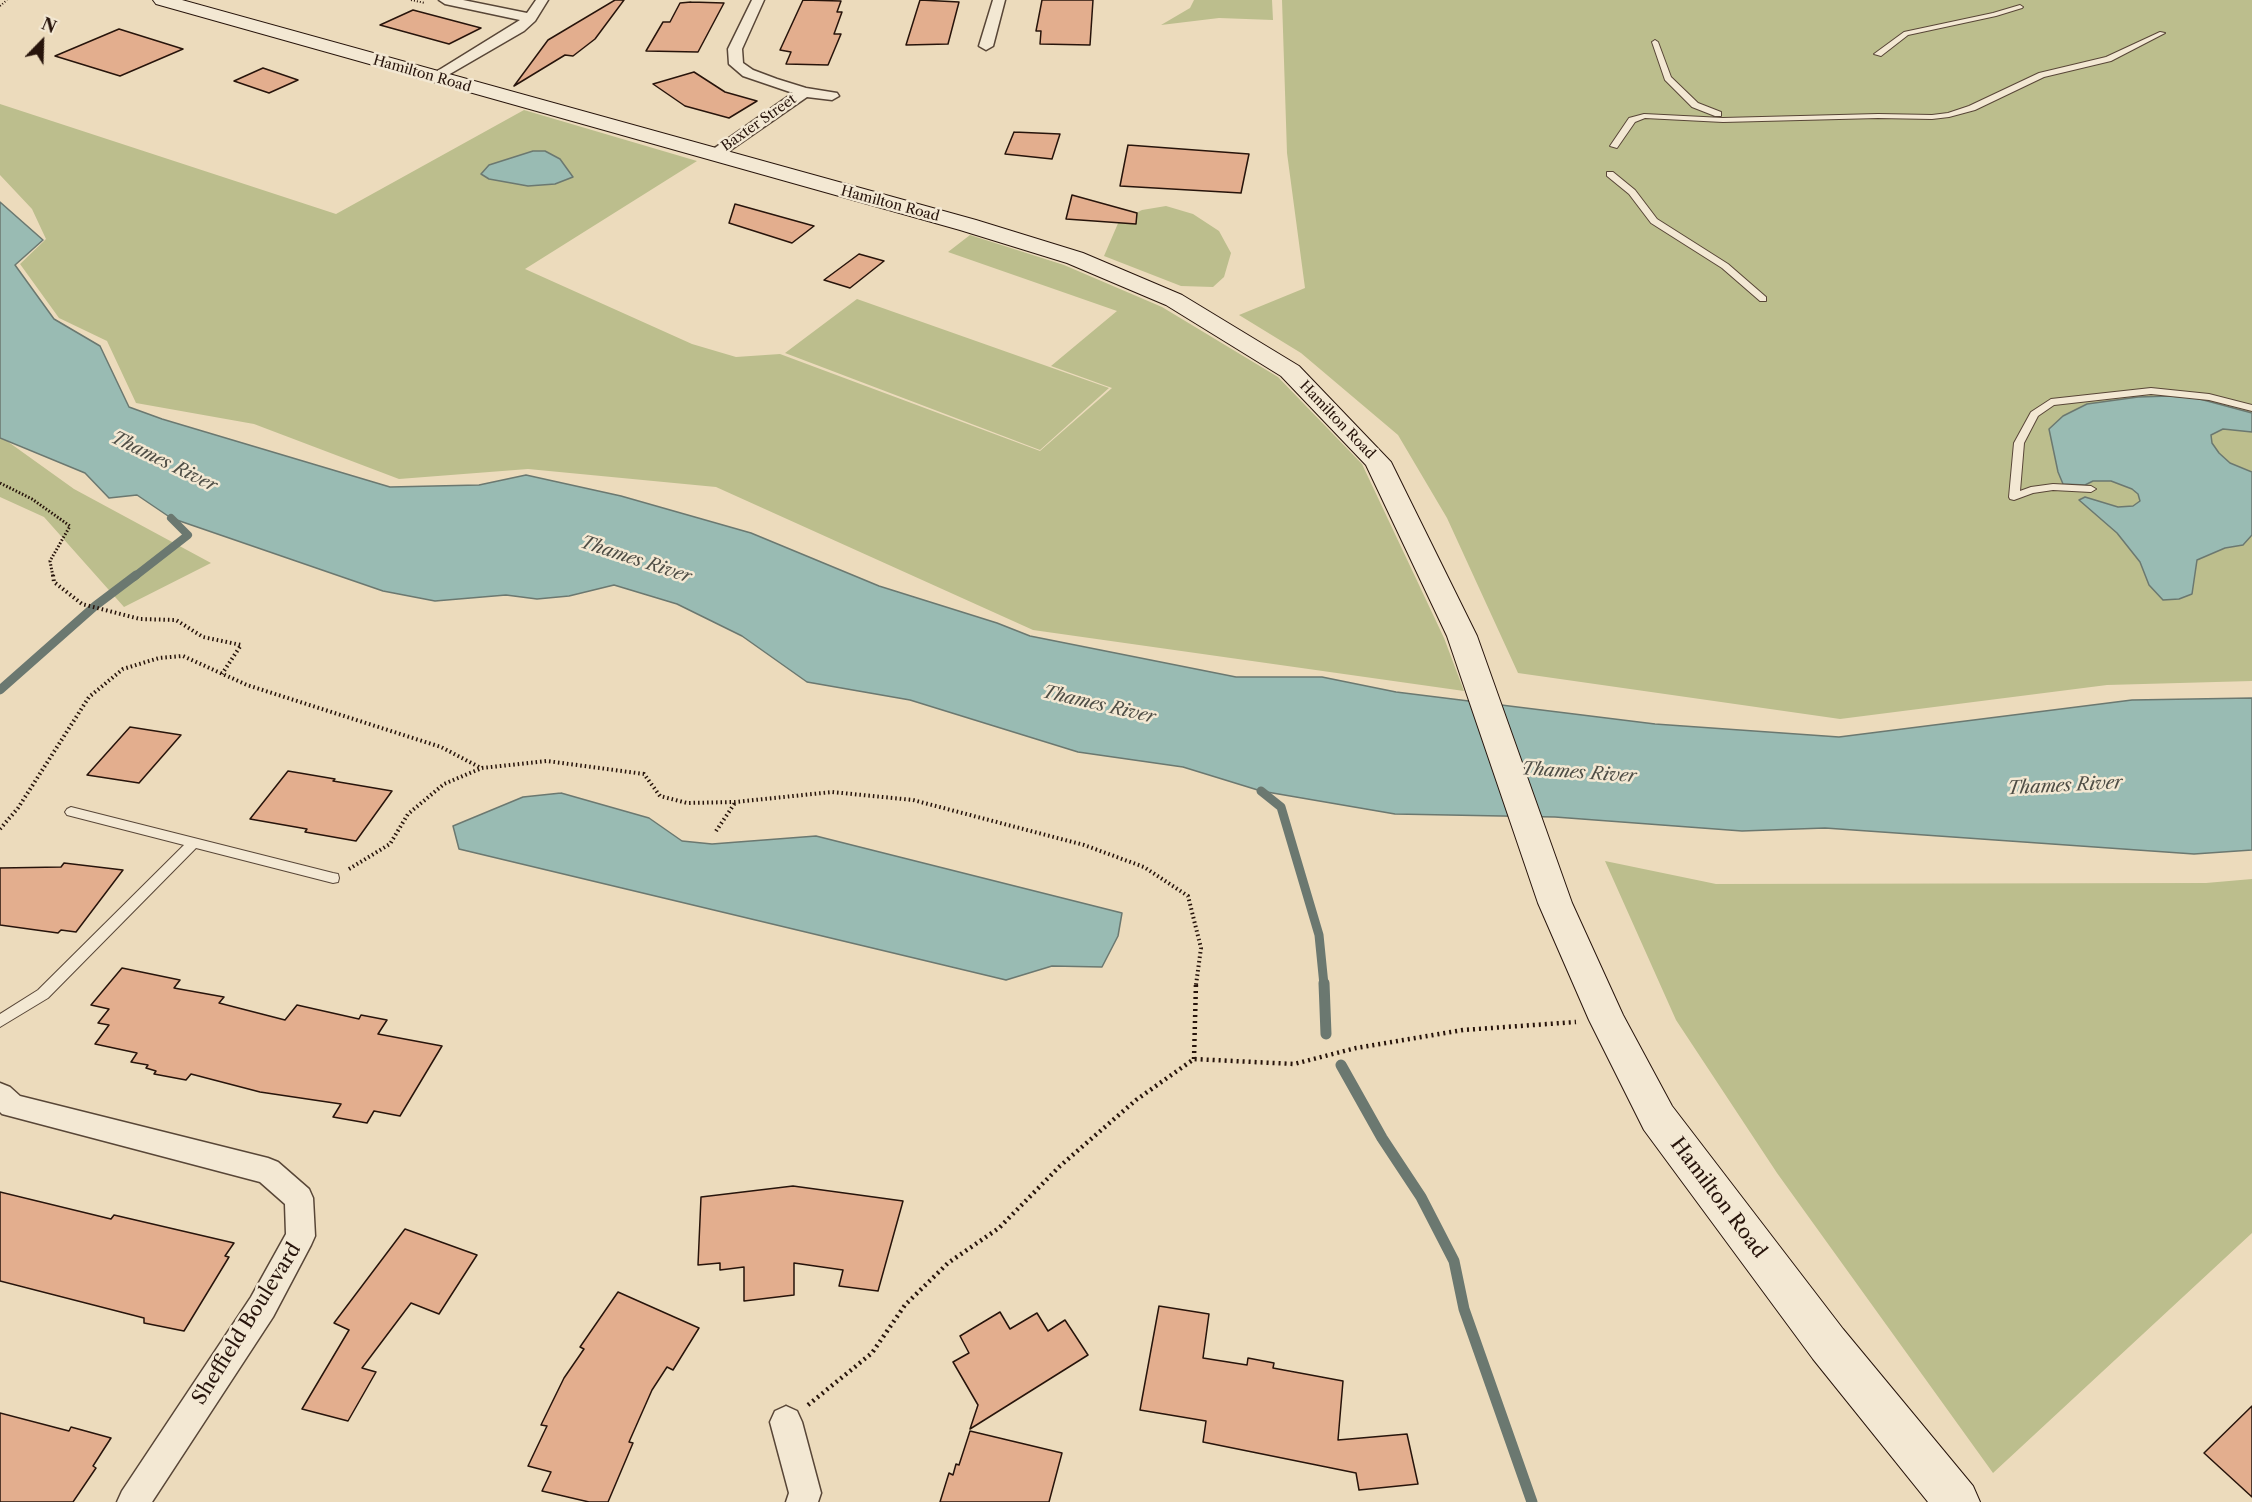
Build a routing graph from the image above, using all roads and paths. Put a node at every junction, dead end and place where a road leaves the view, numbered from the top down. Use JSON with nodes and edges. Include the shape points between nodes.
{"nodes":[{"id":1,"x":7,"y":0,"type":"edge"},
{"id":2,"x":162,"y":0,"type":"edge"},
{"id":3,"x":445,"y":0,"type":"edge"},
{"id":4,"x":542,"y":0,"type":"edge"},
{"id":5,"x":758,"y":0,"type":"edge"},
{"id":6,"x":999,"y":0,"type":"edge"},
{"id":7,"x":0,"y":6,"type":"edge"},
{"id":8,"x":2020,"y":7,"type":"dead end"},
{"id":9,"x":530,"y":18,"type":"junction"},
{"id":10,"x":2162,"y":33,"type":"dead end"},
{"id":11,"x":1655,"y":42,"type":"dead end"},
{"id":12,"x":986,"y":46,"type":"dead end"},
{"id":13,"x":1878,"y":54,"type":"dead end"},
{"id":14,"x":436,"y":78,"type":"junction"},
{"id":15,"x":804,"y":92,"type":"junction"},
{"id":16,"x":832,"y":96,"type":"dead end"},
{"id":17,"x":1767,"y":119,"type":"junction"},
{"id":18,"x":1614,"y":146,"type":"dead end"},
{"id":19,"x":714,"y":155,"type":"junction"},
{"id":20,"x":1610,"y":174,"type":"dead end"},
{"id":21,"x":1762,"y":299,"type":"dead end"},
{"id":22,"x":2252,"y":408,"type":"edge"},
{"id":23,"x":0,"y":483,"type":"edge"},
{"id":24,"x":2091,"y":489,"type":"dead end"},
{"id":25,"x":222,"y":674,"type":"junction"},
{"id":26,"x":482,"y":768,"type":"junction"},
{"id":27,"x":735,"y":802,"type":"junction"},
{"id":28,"x":71,"y":812,"type":"dead end"},
{"id":29,"x":0,"y":829,"type":"edge"},
{"id":30,"x":716,"y":831,"type":"dead end"},
{"id":31,"x":194,"y":843,"type":"junction"},
{"id":32,"x":333,"y":878,"type":"joint"},
{"id":33,"x":1607,"y":1020,"type":"junction"},
{"id":34,"x":0,"y":1021,"type":"edge"},
{"id":35,"x":1194,"y":1059,"type":"junction"},
{"id":36,"x":0,"y":1095,"type":"edge"},
{"id":37,"x":786,"y":1422,"type":"joint"},
{"id":38,"x":133,"y":1502,"type":"edge"},
{"id":39,"x":802,"y":1502,"type":"edge"},
{"id":40,"x":1957,"y":1502,"type":"edge"}],
"edges":[{"from":1,"to":7,"type":"path"},
{"from":2,"to":14,"type":"main road","name":"Hamilton Road"},
{"from":3,"to":9,"type":"street"},
{"from":4,"to":9,"type":"street"},
{"from":5,"to":15,"type":"street","name":"Baxter Street","via":[[735,49],[736,64],[748,73]]},
{"from":6,"to":12,"type":"street"},
{"from":8,"to":13,"type":"lane","via":[[1906,33]]},
{"from":9,"to":14,"type":"street","via":[[499,42]]},
{"from":10,"to":17,"type":"lane","via":[[2108,59],[2042,75],[1949,115]]},
{"from":11,"to":17,"type":"lane","via":[[1668,78],[1695,105],[1717,114]]},
{"from":14,"to":19,"type":"main road","name":"Hamilton Road"},
{"from":15,"to":16,"type":"street","name":"Baxter Street"},
{"from":15,"to":19,"type":"street","name":"Baxter Street"},
{"from":17,"to":18,"type":"lane","via":[[1644,116],[1632,120]]},
{"from":19,"to":33,"type":"main road","name":"Hamilton Road","via":[[1075,258],[1174,300],[1290,371],[1378,462],[1462,636],[1537,856]]},
{"from":20,"to":21,"type":"lane","via":[[1632,192],[1654,221],[1725,266]]},
{"from":22,"to":24,"type":"lane","via":[[2209,397],[2151,391],[2051,402],[2034,414],[2019,443],[2014,497],[2053,487]]},
{"from":23,"to":25,"type":"path","via":[[32,499],[70,526],[50,561],[54,582],[82,604],[140,619],[176,620],[203,637],[241,645]]},
{"from":25,"to":26,"type":"path","via":[[441,747]]},
{"from":25,"to":29,"type":"path","via":[[183,656],[159,657],[123,669],[89,697],[18,808]]},
{"from":26,"to":27,"type":"path","via":[[547,761],[644,774],[660,796],[687,803]]},
{"from":26,"to":32,"type":"path","via":[[444,784],[408,814],[390,844]]},
{"from":27,"to":30,"type":"path"},
{"from":27,"to":35,"type":"path","via":[[832,792],[913,800],[1084,845],[1144,867],[1188,896],[1201,948],[1194,999]]},
{"from":28,"to":31,"type":"lane"},
{"from":31,"to":32,"type":"lane"},
{"from":31,"to":34,"type":"lane","via":[[43,994]]},
{"from":33,"to":35,"type":"path","via":[[1463,1030],[1356,1048],[1294,1064]]},
{"from":33,"to":40,"type":"main road","name":"Hamilton Road","via":[[1658,1118],[1828,1344]]},
{"from":35,"to":37,"type":"path","via":[[1127,1108],[1060,1166],[999,1228],[948,1263],[904,1305],[872,1353]]},
{"from":36,"to":38,"type":"street","name":"Sheffield Boulevard","via":[[12,1106],[268,1171],[299,1198],[301,1236],[262,1307]]},
{"from":37,"to":39,"type":"street","via":[[805,1493]]}]}
